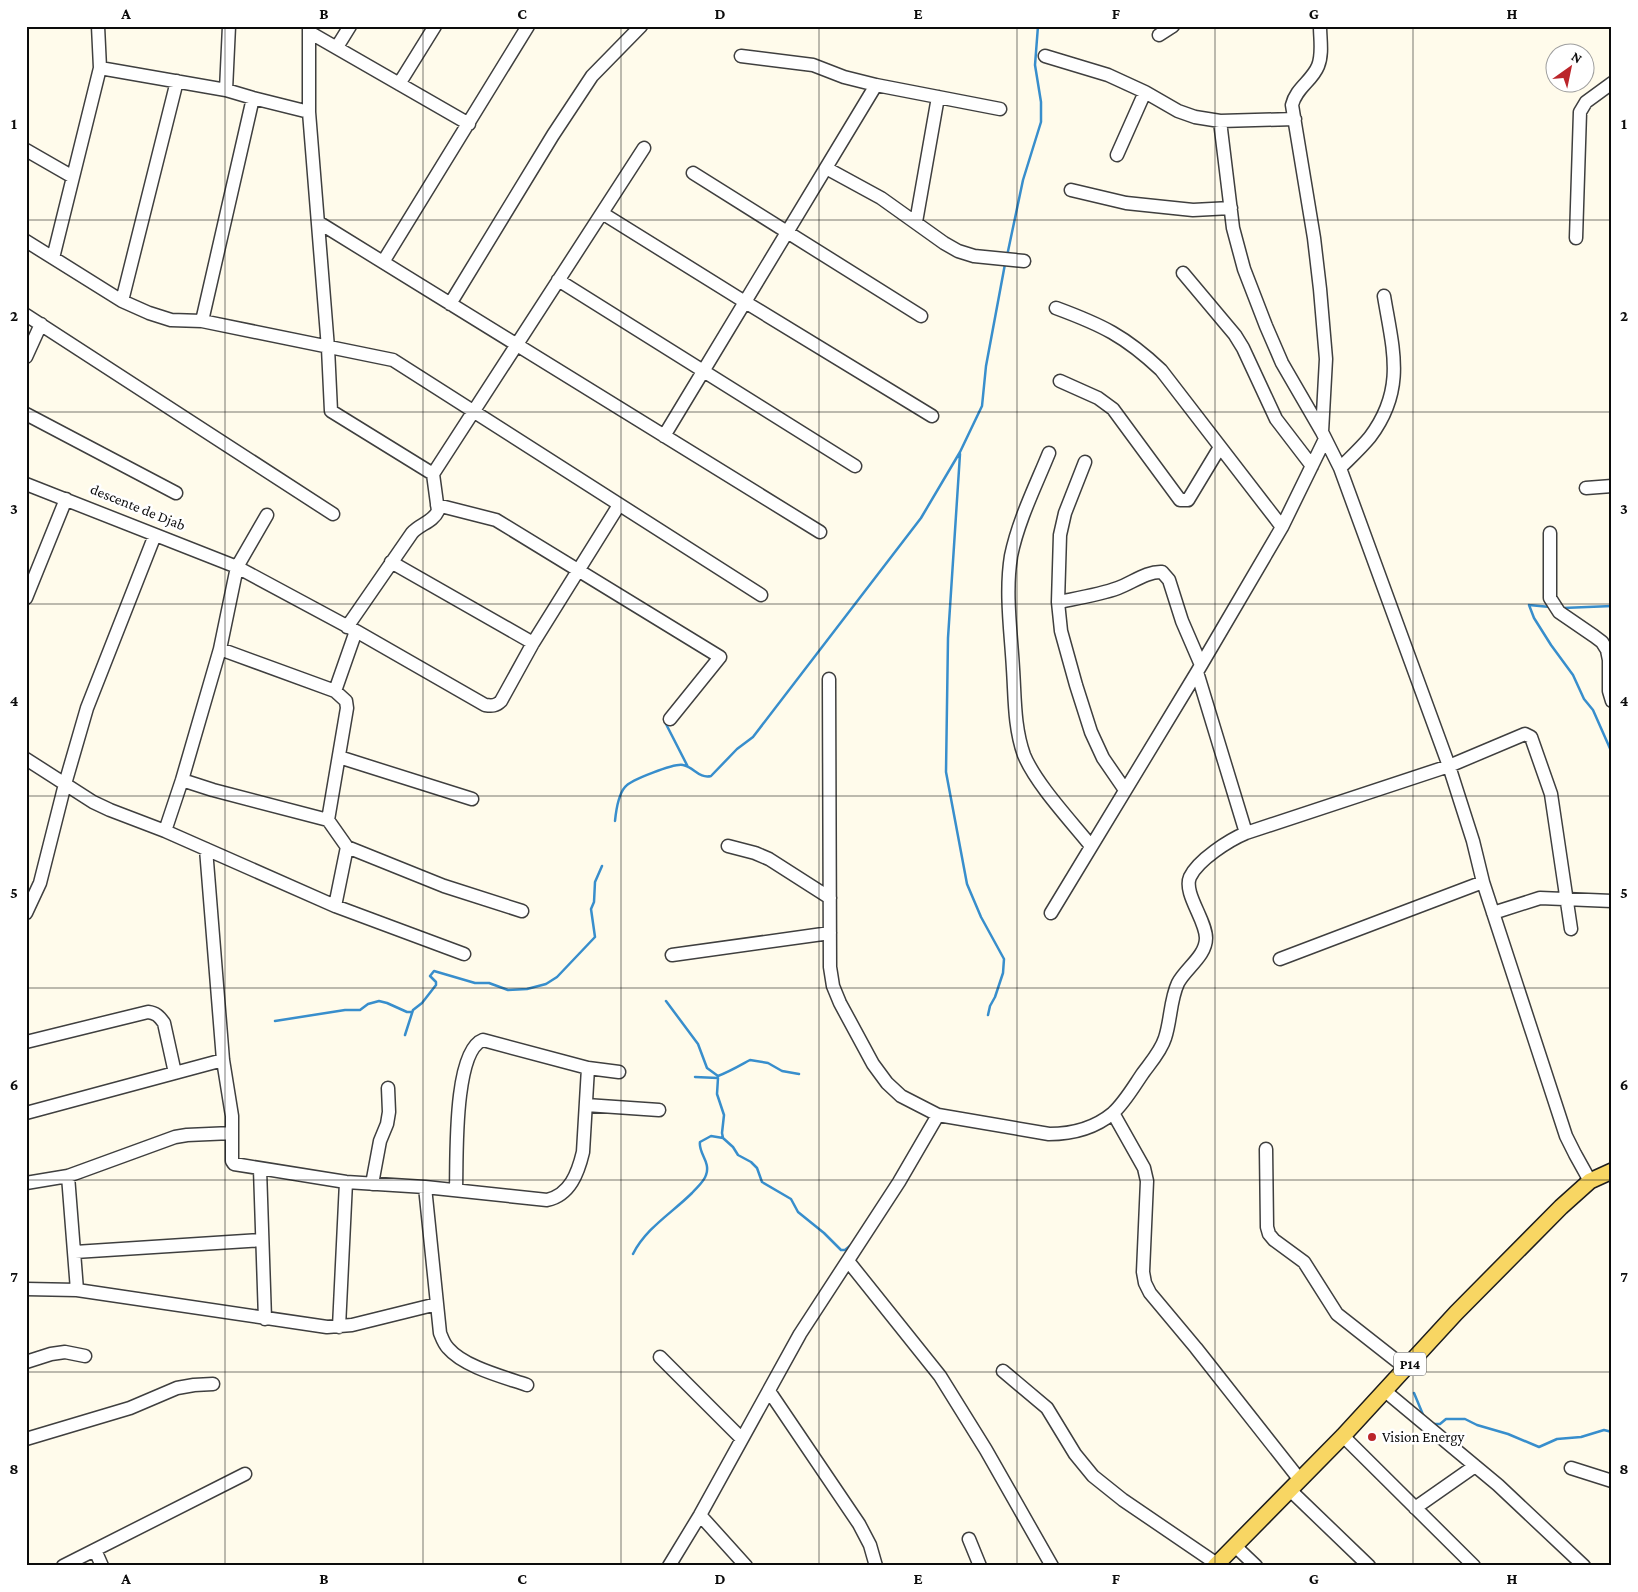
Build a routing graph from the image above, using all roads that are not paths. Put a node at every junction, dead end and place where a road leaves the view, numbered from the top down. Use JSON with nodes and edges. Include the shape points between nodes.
{"nodes":[{"id":1,"x":98,"y":26,"type":"edge"},
{"id":2,"x":229,"y":26,"type":"edge"},
{"id":3,"x":350,"y":26,"type":"edge"},
{"id":4,"x":434,"y":26,"type":"edge"},
{"id":5,"x":528,"y":26,"type":"edge"},
{"id":6,"x":641,"y":26,"type":"edge"},
{"id":7,"x":1173,"y":26,"type":"edge"},
{"id":8,"x":1320,"y":26,"type":"edge"},
{"id":9,"x":309,"y":29,"type":"edge"},
{"id":10,"x":1160,"y":35,"type":"dead end"},
{"id":11,"x":337,"y":48,"type":"junction"},
{"id":12,"x":741,"y":56,"type":"dead end"},
{"id":13,"x":1045,"y":56,"type":"dead end"},
{"id":14,"x":100,"y":68,"type":"junction"},
{"id":15,"x":177,"y":81,"type":"junction"},
{"id":16,"x":1612,"y":83,"type":"edge"},
{"id":17,"x":399,"y":84,"type":"junction"},
{"id":18,"x":876,"y":85,"type":"junction"},
{"id":19,"x":226,"y":90,"type":"junction"},
{"id":20,"x":1145,"y":92,"type":"junction"},
{"id":21,"x":938,"y":97,"type":"junction"},
{"id":22,"x":253,"y":98,"type":"junction"},
{"id":23,"x":1000,"y":109,"type":"dead end"},
{"id":24,"x":309,"y":112,"type":"junction"},
{"id":25,"x":1295,"y":119,"type":"junction"},
{"id":26,"x":1220,"y":121,"type":"junction"},
{"id":27,"x":469,"y":124,"type":"junction"},
{"id":28,"x":644,"y":148,"type":"dead end"},
{"id":29,"x":26,"y":150,"type":"edge"},
{"id":30,"x":1117,"y":155,"type":"dead end"},
{"id":31,"x":826,"y":168,"type":"junction"},
{"id":32,"x":693,"y":173,"type":"dead end"},
{"id":33,"x":73,"y":177,"type":"junction"},
{"id":34,"x":1071,"y":190,"type":"dead end"},
{"id":35,"x":1231,"y":208,"type":"junction"},
{"id":36,"x":602,"y":213,"type":"junction"},
{"id":37,"x":318,"y":222,"type":"junction"},
{"id":38,"x":916,"y":222,"type":"junction"},
{"id":39,"x":787,"y":232,"type":"junction"},
{"id":40,"x":1576,"y":238,"type":"dead end"},
{"id":41,"x":26,"y":241,"type":"edge"},
{"id":42,"x":53,"y":258,"type":"junction"},
{"id":43,"x":1024,"y":261,"type":"dead end"},
{"id":44,"x":383,"y":262,"type":"junction"},
{"id":45,"x":1183,"y":273,"type":"dead end"},
{"id":46,"x":558,"y":280,"type":"junction"},
{"id":47,"x":1384,"y":296,"type":"dead end"},
{"id":48,"x":122,"y":301,"type":"junction"},
{"id":49,"x":745,"y":302,"type":"junction"},
{"id":50,"x":450,"y":304,"type":"junction"},
{"id":51,"x":1056,"y":308,"type":"dead end"},
{"id":52,"x":26,"y":315,"type":"edge"},
{"id":53,"x":921,"y":316,"type":"dead end"},
{"id":54,"x":202,"y":321,"type":"junction"},
{"id":55,"x":41,"y":324,"type":"junction"},
{"id":56,"x":516,"y":345,"type":"junction"},
{"id":57,"x":328,"y":348,"type":"junction"},
{"id":58,"x":26,"y":357,"type":"edge"},
{"id":59,"x":703,"y":371,"type":"junction"},
{"id":60,"x":1060,"y":381,"type":"dead end"},
{"id":61,"x":473,"y":412,"type":"junction"},
{"id":62,"x":26,"y":414,"type":"edge"},
{"id":63,"x":932,"y":416,"type":"dead end"},
{"id":64,"x":664,"y":436,"type":"junction"},
{"id":65,"x":1324,"y":436,"type":"junction"},
{"id":66,"x":1220,"y":447,"type":"junction"},
{"id":67,"x":1049,"y":453,"type":"dead end"},
{"id":68,"x":1085,"y":462,"type":"dead end"},
{"id":69,"x":856,"y":466,"type":"dead end"},
{"id":70,"x":1312,"y":466,"type":"junction"},
{"id":71,"x":1340,"y":468,"type":"junction"},
{"id":72,"x":433,"y":474,"type":"junction"},
{"id":73,"x":26,"y":479,"type":"edge"},
{"id":74,"x":26,"y":484,"type":"edge"},
{"id":75,"x":1612,"y":486,"type":"edge"},
{"id":76,"x":1586,"y":488,"type":"dead end"},
{"id":77,"x":176,"y":493,"type":"dead end"},
{"id":78,"x":66,"y":499,"type":"junction"},
{"id":79,"x":619,"y":504,"type":"junction"},
{"id":80,"x":437,"y":506,"type":"junction"},
{"id":81,"x":333,"y":514,"type":"dead end"},
{"id":82,"x":267,"y":515,"type":"dead end"},
{"id":83,"x":1282,"y":527,"type":"junction"},
{"id":84,"x":820,"y":532,"type":"dead end"},
{"id":85,"x":1550,"y":533,"type":"dead end"},
{"id":86,"x":155,"y":534,"type":"junction"},
{"id":87,"x":391,"y":562,"type":"junction"},
{"id":88,"x":237,"y":566,"type":"junction"},
{"id":89,"x":578,"y":570,"type":"junction"},
{"id":90,"x":761,"y":595,"type":"dead end"},
{"id":91,"x":26,"y":598,"type":"edge"},
{"id":92,"x":1058,"y":602,"type":"junction"},
{"id":93,"x":352,"y":629,"type":"junction"},
{"id":94,"x":533,"y":643,"type":"junction"},
{"id":95,"x":220,"y":649,"type":"junction"},
{"id":96,"x":1199,"y":669,"type":"junction"},
{"id":97,"x":829,"y":679,"type":"dead end"},
{"id":98,"x":1610,"y":679,"type":"edge"},
{"id":99,"x":335,"y":691,"type":"junction"},
{"id":100,"x":1612,"y":701,"type":"edge"},
{"id":101,"x":670,"y":719,"type":"dead end"},
{"id":102,"x":339,"y":757,"type":"junction"},
{"id":103,"x":26,"y":759,"type":"edge"},
{"id":104,"x":1449,"y":766,"type":"junction"},
{"id":105,"x":182,"y":780,"type":"junction"},
{"id":106,"x":65,"y":784,"type":"junction"},
{"id":107,"x":1125,"y":790,"type":"junction"},
{"id":108,"x":472,"y":799,"type":"dead end"},
{"id":109,"x":328,"y":820,"type":"junction"},
{"id":110,"x":165,"y":831,"type":"junction"},
{"id":111,"x":1246,"y":833,"type":"junction"},
{"id":112,"x":728,"y":846,"type":"dead end"},
{"id":113,"x":1091,"y":846,"type":"junction"},
{"id":114,"x":347,"y":847,"type":"junction"},
{"id":115,"x":206,"y":849,"type":"junction"},
{"id":116,"x":1483,"y":882,"type":"junction"},
{"id":117,"x":830,"y":898,"type":"junction"},
{"id":118,"x":1566,"y":898,"type":"junction"},
{"id":119,"x":1612,"y":901,"type":"edge"},
{"id":120,"x":335,"y":906,"type":"junction"},
{"id":121,"x":522,"y":911,"type":"dead end"},
{"id":122,"x":26,"y":913,"type":"edge"},
{"id":123,"x":1051,"y":913,"type":"dead end"},
{"id":124,"x":1493,"y":913,"type":"junction"},
{"id":125,"x":1571,"y":929,"type":"dead end"},
{"id":126,"x":830,"y":933,"type":"junction"},
{"id":127,"x":464,"y":954,"type":"dead end"},
{"id":128,"x":672,"y":955,"type":"dead end"},
{"id":129,"x":1280,"y":959,"type":"dead end"},
{"id":130,"x":26,"y":1042,"type":"edge"},
{"id":131,"x":224,"y":1060,"type":"junction"},
{"id":132,"x":588,"y":1068,"type":"junction"},
{"id":133,"x":619,"y":1072,"type":"dead end"},
{"id":134,"x":175,"y":1073,"type":"junction"},
{"id":135,"x":388,"y":1088,"type":"dead end"},
{"id":136,"x":586,"y":1105,"type":"junction"},
{"id":137,"x":659,"y":1110,"type":"dead end"},
{"id":138,"x":1113,"y":1112,"type":"junction"},
{"id":139,"x":26,"y":1113,"type":"edge"},
{"id":140,"x":938,"y":1114,"type":"junction"},
{"id":141,"x":232,"y":1133,"type":"junction"},
{"id":142,"x":1266,"y":1149,"type":"dead end"},
{"id":143,"x":260,"y":1169,"type":"junction"},
{"id":144,"x":1612,"y":1172,"type":"edge"},
{"id":145,"x":68,"y":1176,"type":"junction"},
{"id":146,"x":1590,"y":1180,"type":"junction"},
{"id":147,"x":346,"y":1182,"type":"junction"},
{"id":148,"x":26,"y":1183,"type":"edge"},
{"id":149,"x":372,"y":1184,"type":"junction"},
{"id":150,"x":425,"y":1187,"type":"junction"},
{"id":151,"x":456,"y":1190,"type":"junction"},
{"id":152,"x":262,"y":1240,"type":"junction"},
{"id":153,"x":75,"y":1252,"type":"junction"},
{"id":154,"x":848,"y":1261,"type":"junction"},
{"id":155,"x":26,"y":1289,"type":"edge"},
{"id":156,"x":77,"y":1290,"type":"junction"},
{"id":157,"x":437,"y":1304,"type":"junction"},
{"id":158,"x":265,"y":1319,"type":"junction"},
{"id":159,"x":339,"y":1327,"type":"junction"},
{"id":160,"x":85,"y":1356,"type":"dead end"},
{"id":161,"x":660,"y":1357,"type":"dead end"},
{"id":162,"x":26,"y":1362,"type":"edge"},
{"id":163,"x":1406,"y":1369,"type":"junction"},
{"id":164,"x":1003,"y":1371,"type":"dead end"},
{"id":165,"x":213,"y":1384,"type":"dead end"},
{"id":166,"x":527,"y":1385,"type":"dead end"},
{"id":167,"x":769,"y":1391,"type":"junction"},
{"id":168,"x":1386,"y":1391,"type":"junction"},
{"id":169,"x":1343,"y":1436,"type":"junction"},
{"id":170,"x":26,"y":1439,"type":"edge"},
{"id":171,"x":742,"y":1439,"type":"junction"},
{"id":172,"x":1475,"y":1466,"type":"junction"},
{"id":173,"x":1571,"y":1468,"type":"dead end"},
{"id":174,"x":245,"y":1474,"type":"dead end"},
{"id":175,"x":1612,"y":1481,"type":"edge"},
{"id":176,"x":1295,"y":1485,"type":"junction"},
{"id":177,"x":1415,"y":1508,"type":"junction"},
{"id":178,"x":700,"y":1515,"type":"junction"},
{"id":179,"x":969,"y":1539,"type":"dead end"},
{"id":180,"x":1235,"y":1546,"type":"junction"},
{"id":181,"x":95,"y":1550,"type":"junction"},
{"id":182,"x":1216,"y":1565,"type":"edge"},
{"id":183,"x":63,"y":1566,"type":"edge"},
{"id":184,"x":102,"y":1566,"type":"edge"},
{"id":185,"x":669,"y":1566,"type":"edge"},
{"id":186,"x":746,"y":1566,"type":"edge"},
{"id":187,"x":876,"y":1566,"type":"edge"},
{"id":188,"x":980,"y":1566,"type":"edge"},
{"id":189,"x":1052,"y":1566,"type":"edge"},
{"id":190,"x":1256,"y":1566,"type":"edge"},
{"id":191,"x":1369,"y":1566,"type":"edge"},
{"id":192,"x":1474,"y":1566,"type":"edge"},
{"id":193,"x":1584,"y":1566,"type":"edge"}],
"edges":[{"from":1,"to":14,"type":"street"},
{"from":2,"to":19,"type":"street"},
{"from":3,"to":11,"type":"street"},
{"from":4,"to":17,"type":"street"},
{"from":5,"to":27,"type":"street"},
{"from":6,"to":50,"type":"street","via":[[592,76]]},
{"from":7,"to":10,"type":"street"},
{"from":8,"to":25,"type":"street","via":[[1318,66],[1294,98]]},
{"from":9,"to":11,"type":"street"},
{"from":9,"to":24,"type":"street"},
{"from":11,"to":17,"type":"street"},
{"from":12,"to":18,"type":"street","via":[[813,65]]},
{"from":13,"to":20,"type":"street","via":[[1108,75]]},
{"from":14,"to":15,"type":"street"},
{"from":14,"to":33,"type":"street"},
{"from":15,"to":19,"type":"street"},
{"from":15,"to":48,"type":"street"},
{"from":16,"to":40,"type":"street","via":[[1586,102],[1580,112]]},
{"from":17,"to":27,"type":"street"},
{"from":18,"to":21,"type":"street"},
{"from":18,"to":31,"type":"street"},
{"from":19,"to":22,"type":"street"},
{"from":20,"to":26,"type":"street","via":[[1178,111]]},
{"from":20,"to":30,"type":"street"},
{"from":21,"to":23,"type":"street"},
{"from":21,"to":38,"type":"street"},
{"from":22,"to":24,"type":"street"},
{"from":22,"to":54,"type":"street"},
{"from":24,"to":37,"type":"street"},
{"from":25,"to":26,"type":"street"},
{"from":25,"to":65,"type":"street","via":[[1322,309],[1326,359]]},
{"from":26,"to":35,"type":"street"},
{"from":27,"to":44,"type":"street"},
{"from":28,"to":36,"type":"street"},
{"from":29,"to":33,"type":"street"},
{"from":31,"to":38,"type":"street","via":[[881,198]]},
{"from":31,"to":39,"type":"street"},
{"from":32,"to":39,"type":"street"},
{"from":33,"to":42,"type":"street"},
{"from":34,"to":35,"type":"street","via":[[1126,203],[1193,210]]},
{"from":35,"to":65,"type":"street","via":[[1238,249],[1266,326],[1282,363]]},
{"from":36,"to":46,"type":"street"},
{"from":36,"to":49,"type":"street"},
{"from":37,"to":44,"type":"street"},
{"from":37,"to":57,"type":"street"},
{"from":38,"to":43,"type":"street","via":[[958,251],[974,256]]},
{"from":39,"to":49,"type":"street"},
{"from":39,"to":53,"type":"street"},
{"from":41,"to":42,"type":"street"},
{"from":42,"to":48,"type":"street"},
{"from":44,"to":50,"type":"street"},
{"from":45,"to":70,"type":"street","via":[[1235,335],[1276,419]]},
{"from":46,"to":56,"type":"street"},
{"from":46,"to":59,"type":"street"},
{"from":47,"to":71,"type":"street","via":[[1395,363],[1392,392],[1378,426]]},
{"from":48,"to":54,"type":"street","via":[[171,320]]},
{"from":49,"to":59,"type":"street"},
{"from":49,"to":63,"type":"street"},
{"from":50,"to":56,"type":"street"},
{"from":51,"to":66,"type":"street","via":[[1098,324],[1141,350],[1162,370]]},
{"from":52,"to":55,"type":"street"},
{"from":54,"to":57,"type":"street"},
{"from":55,"to":58,"type":"street"},
{"from":55,"to":81,"type":"street"},
{"from":56,"to":61,"type":"street"},
{"from":56,"to":64,"type":"street"},
{"from":57,"to":61,"type":"street","via":[[392,360]]},
{"from":57,"to":72,"type":"street","via":[[331,411]]},
{"from":59,"to":64,"type":"street"},
{"from":59,"to":69,"type":"street"},
{"from":60,"to":66,"type":"street","via":[[1098,398],[1113,409],[1180,500],[1188,500]]},
{"from":61,"to":72,"type":"street"},
{"from":61,"to":79,"type":"street"},
{"from":62,"to":77,"type":"street"},
{"from":64,"to":84,"type":"street"},
{"from":65,"to":70,"type":"street"},
{"from":65,"to":71,"type":"street"},
{"from":66,"to":83,"type":"street"},
{"from":67,"to":113,"type":"street","via":[[1011,556],[1009,615],[1014,700],[1025,756],[1038,779]]},
{"from":68,"to":92,"type":"street","via":[[1060,535]]},
{"from":70,"to":83,"type":"street"},
{"from":71,"to":104,"type":"street"},
{"from":72,"to":80,"type":"street"},
{"from":73,"to":88,"type":"street","name":"descente de Djab"},
{"from":74,"to":78,"type":"street"},
{"from":75,"to":76,"type":"street"},
{"from":78,"to":86,"type":"street"},
{"from":78,"to":91,"type":"street"},
{"from":79,"to":89,"type":"street"},
{"from":79,"to":90,"type":"street"},
{"from":80,"to":87,"type":"street","via":[[436,516],[416,528]]},
{"from":80,"to":89,"type":"street","via":[[496,520]]},
{"from":82,"to":88,"type":"street"},
{"from":83,"to":96,"type":"street"},
{"from":85,"to":98,"type":"street","via":[[1550,598],[1559,612],[1602,642],[1607,650]]},
{"from":86,"to":88,"type":"street"},
{"from":86,"to":106,"type":"street","via":[[87,708]]},
{"from":87,"to":93,"type":"street"},
{"from":87,"to":94,"type":"street"},
{"from":88,"to":93,"type":"street"},
{"from":88,"to":95,"type":"street"},
{"from":89,"to":94,"type":"street"},
{"from":89,"to":101,"type":"street","via":[[720,657]]},
{"from":92,"to":96,"type":"street","via":[[1101,593],[1155,571],[1162,572],[1169,580]]},
{"from":92,"to":107,"type":"street","via":[[1066,649],[1092,732],[1103,758]]},
{"from":93,"to":94,"type":"street","via":[[491,706],[501,701]]},
{"from":93,"to":99,"type":"street"},
{"from":95,"to":99,"type":"street"},
{"from":95,"to":105,"type":"street"},
{"from":96,"to":107,"type":"street"},
{"from":96,"to":111,"type":"street"},
{"from":97,"to":117,"type":"street"},
{"from":98,"to":100,"type":"street"},
{"from":99,"to":102,"type":"street","via":[[346,701],[347,708]]},
{"from":102,"to":108,"type":"street"},
{"from":102,"to":109,"type":"street"},
{"from":103,"to":106,"type":"street"},
{"from":104,"to":111,"type":"street"},
{"from":104,"to":116,"type":"street"},
{"from":104,"to":118,"type":"street","via":[[1525,734],[1531,737],[1551,794]]},
{"from":105,"to":109,"type":"street"},
{"from":105,"to":110,"type":"street"},
{"from":106,"to":110,"type":"street","via":[[93,802]]},
{"from":106,"to":122,"type":"street","via":[[40,883]]},
{"from":107,"to":113,"type":"street"},
{"from":109,"to":114,"type":"street"},
{"from":110,"to":115,"type":"street"},
{"from":111,"to":138,"type":"street","via":[[1219,848],[1189,879],[1189,889],[1206,929],[1203,950],[1179,981],[1160,1049]]},
{"from":112,"to":117,"type":"street","via":[[769,859]]},
{"from":113,"to":123,"type":"street"},
{"from":114,"to":120,"type":"street"},
{"from":114,"to":121,"type":"street","via":[[444,886]]},
{"from":115,"to":120,"type":"street"},
{"from":115,"to":131,"type":"street"},
{"from":116,"to":124,"type":"street"},
{"from":116,"to":129,"type":"street"},
{"from":117,"to":126,"type":"street"},
{"from":118,"to":119,"type":"street"},
{"from":118,"to":124,"type":"street","via":[[1540,898]]},
{"from":118,"to":125,"type":"street"},
{"from":120,"to":127,"type":"street"},
{"from":124,"to":146,"type":"street","via":[[1566,1136]]},
{"from":126,"to":128,"type":"street"},
{"from":126,"to":140,"type":"street","via":[[833,986],[874,1064],[901,1096]]},
{"from":130,"to":134,"type":"street","via":[[154,1013],[164,1023]]},
{"from":131,"to":134,"type":"street"},
{"from":131,"to":141,"type":"street"},
{"from":132,"to":133,"type":"street"},
{"from":132,"to":136,"type":"street"},
{"from":132,"to":151,"type":"street","via":[[483,1040],[477,1042],[466,1064],[459,1097]]},
{"from":134,"to":139,"type":"street"},
{"from":135,"to":149,"type":"street","via":[[389,1112]]},
{"from":136,"to":137,"type":"street"},
{"from":136,"to":151,"type":"street","via":[[583,1152],[576,1177],[556,1198],[547,1200]]},
{"from":138,"to":140,"type":"street","via":[[1079,1131],[1065,1134]]},
{"from":138,"to":176,"type":"street","via":[[1144,1168],[1147,1181],[1145,1283]]},
{"from":140,"to":154,"type":"street"},
{"from":141,"to":143,"type":"street","via":[[234,1164]]},
{"from":141,"to":145,"type":"street","via":[[175,1137]]},
{"from":142,"to":163,"type":"street","via":[[1269,1234],[1304,1262],[1337,1314]]},
{"from":143,"to":147,"type":"street"},
{"from":143,"to":152,"type":"street"},
{"from":144,"to":146,"type":"main road","number":"P14"},
{"from":145,"to":148,"type":"street"},
{"from":145,"to":153,"type":"street"},
{"from":146,"to":163,"type":"main road","number":"P14","via":[[1456,1313]]},
{"from":147,"to":149,"type":"street"},
{"from":147,"to":159,"type":"street"},
{"from":149,"to":150,"type":"street"},
{"from":150,"to":151,"type":"street"},
{"from":150,"to":157,"type":"street"},
{"from":152,"to":153,"type":"street"},
{"from":152,"to":158,"type":"street"},
{"from":153,"to":156,"type":"street"},
{"from":154,"to":167,"type":"street","via":[[800,1334]]},
{"from":154,"to":189,"type":"street","via":[[940,1376]]},
{"from":155,"to":156,"type":"street"},
{"from":156,"to":158,"type":"street"},
{"from":157,"to":159,"type":"street"},
{"from":157,"to":166,"type":"street","via":[[440,1333],[447,1347],[475,1366]]},
{"from":158,"to":159,"type":"street"},
{"from":160,"to":162,"type":"street","via":[[65,1352]]},
{"from":161,"to":171,"type":"street"},
{"from":163,"to":168,"type":"main road","number":"P14"},
{"from":164,"to":182,"type":"street","via":[[1054,1416],[1075,1454],[1093,1476]]},
{"from":165,"to":170,"type":"street","via":[[177,1388],[130,1408]]},
{"from":167,"to":171,"type":"street"},
{"from":167,"to":187,"type":"street","via":[[859,1524]]},
{"from":168,"to":169,"type":"main road","number":"P14"},
{"from":168,"to":172,"type":"street"},
{"from":169,"to":176,"type":"main road","number":"P14"},
{"from":169,"to":177,"type":"street"},
{"from":171,"to":178,"type":"street"},
{"from":172,"to":177,"type":"street"},
{"from":172,"to":193,"type":"street"},
{"from":173,"to":175,"type":"street"},
{"from":174,"to":181,"type":"street"},
{"from":176,"to":180,"type":"main road","number":"P14"},
{"from":176,"to":191,"type":"street"},
{"from":177,"to":192,"type":"street"},
{"from":178,"to":185,"type":"street"},
{"from":178,"to":186,"type":"street"},
{"from":179,"to":188,"type":"street"},
{"from":180,"to":182,"type":"main road","number":"P14"},
{"from":180,"to":190,"type":"street"},
{"from":181,"to":183,"type":"street"},
{"from":181,"to":184,"type":"street"}]}
